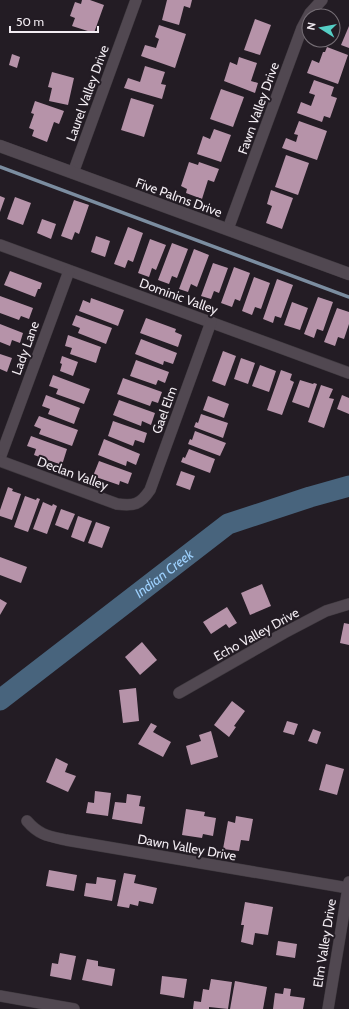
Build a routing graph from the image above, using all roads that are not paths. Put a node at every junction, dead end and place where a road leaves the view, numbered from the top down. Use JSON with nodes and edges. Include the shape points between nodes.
{"nodes":[{"id":1,"x":136,"y":0,"type":"edge"},
{"id":2,"x":322,"y":0,"type":"edge"},
{"id":3,"x":0,"y":146,"type":"edge"},
{"id":4,"x":73,"y":173,"type":"junction"},
{"id":5,"x":228,"y":229,"type":"junction"},
{"id":6,"x":0,"y":245,"type":"edge"},
{"id":7,"x":69,"y":271,"type":"junction"},
{"id":8,"x":349,"y":274,"type":"edge"},
{"id":9,"x":210,"y":322,"type":"junction"},
{"id":10,"x":349,"y":373,"type":"edge"},
{"id":11,"x":0,"y":458,"type":"edge"},
{"id":12,"x":0,"y":461,"type":"edge"},
{"id":13,"x":138,"y":503,"type":"joint"},
{"id":14,"x":349,"y":604,"type":"edge"},
{"id":15,"x":178,"y":693,"type":"dead end"},
{"id":16,"x":26,"y":821,"type":"dead end"},
{"id":17,"x":348,"y":885,"type":"edge"},
{"id":18,"x":0,"y":996,"type":"edge"},
{"id":19,"x":74,"y":1009,"type":"edge"},
{"id":20,"x":328,"y":1009,"type":"edge"}],
"edges":[{"from":1,"to":4,"type":"street","name":"Laurel Valley Drive"},
{"from":2,"to":5,"type":"street","name":"Fawn Valley Drive","via":[[310,13],[302,28]]},
{"from":3,"to":4,"type":"street","name":"Five Palms Drive"},
{"from":4,"to":5,"type":"street","name":"Five Palms Drive"},
{"from":5,"to":8,"type":"street","name":"Five Palms Drive"},
{"from":6,"to":7,"type":"street","name":"Dominic Valley"},
{"from":7,"to":9,"type":"street","name":"Dominic Valley"},
{"from":7,"to":11,"type":"street","name":"Lady Lane"},
{"from":9,"to":10,"type":"street","name":"Dominic Valley"},
{"from":9,"to":13,"type":"street","name":"Gael Elm","via":[[150,490]]},
{"from":12,"to":13,"type":"street","name":"Declan Valley","via":[[117,504]]},
{"from":14,"to":15,"type":"street","name":"Echo Valley Drive","via":[[326,611]]},
{"from":16,"to":17,"type":"street","name":"Dawn Valley Drive","via":[[44,835],[66,840]]},
{"from":17,"to":20,"type":"street","name":"Elm Valley Drive"},
{"from":18,"to":19,"type":"street"}]}
